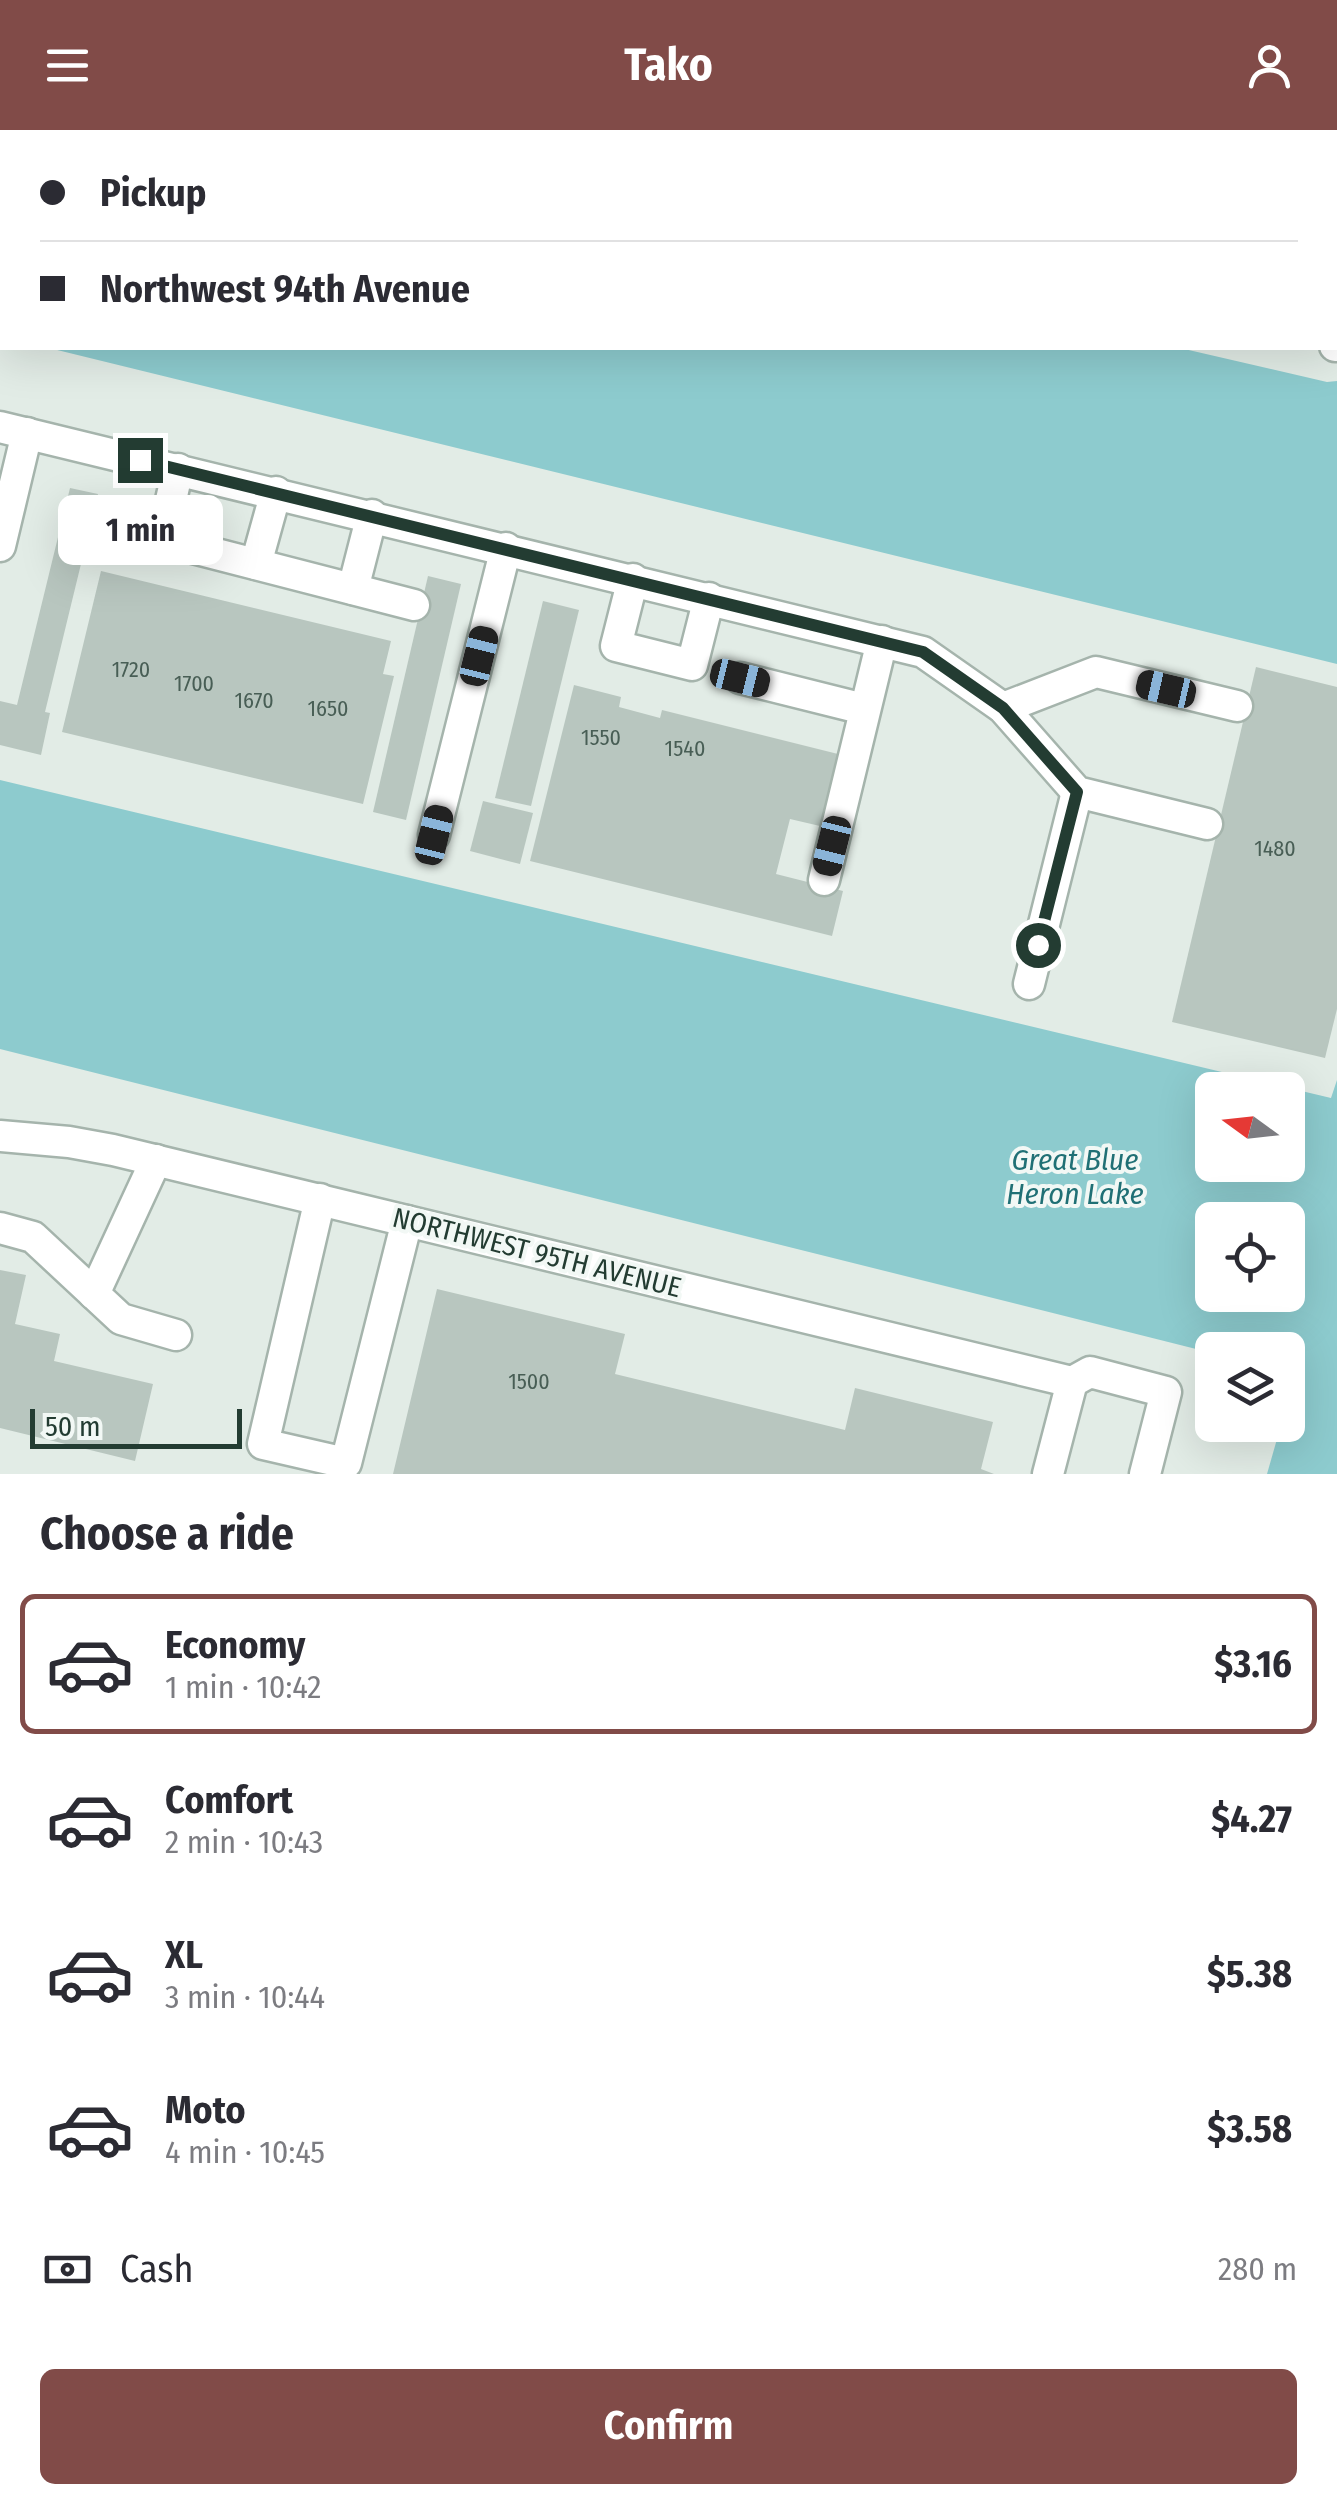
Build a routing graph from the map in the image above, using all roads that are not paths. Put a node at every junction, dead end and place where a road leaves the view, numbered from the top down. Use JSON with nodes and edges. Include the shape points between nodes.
{"nodes":[{"id":1,"x":14,"y":430,"type":"edge"},
{"id":2,"x":178,"y":469,"type":"junction"},
{"id":3,"x":276,"y":492,"type":"junction"},
{"id":4,"x":372,"y":515,"type":"junction"},
{"id":5,"x":104,"y":526,"type":"dead end"},
{"id":6,"x":162,"y":540,"type":"junction"},
{"id":7,"x":0,"y":546,"type":"edge"},
{"id":8,"x":506,"y":548,"type":"junction"},
{"id":9,"x":256,"y":564,"type":"junction"},
{"id":10,"x":633,"y":580,"type":"junction"},
{"id":11,"x":352,"y":588,"type":"junction"},
{"id":12,"x":709,"y":598,"type":"junction"},
{"id":13,"x":414,"y":605,"type":"dead end"},
{"id":14,"x":882,"y":641,"type":"junction"},
{"id":15,"x":740,"y":678,"type":"dead end"},
{"id":16,"x":1237,"y":706,"type":"dead end"},
{"id":17,"x":1003,"y":708,"type":"junction"},
{"id":18,"x":864,"y":709,"type":"junction"},
{"id":19,"x":1077,"y":792,"type":"junction"},
{"id":20,"x":1207,"y":824,"type":"dead end"},
{"id":21,"x":434,"y":835,"type":"dead end"},
{"id":22,"x":824,"y":880,"type":"dead end"},
{"id":23,"x":1029,"y":984,"type":"dead end"},
{"id":24,"x":0,"y":1136,"type":"edge"},
{"id":25,"x":156,"y":1160,"type":"junction"},
{"id":26,"x":320,"y":1199,"type":"junction"},
{"id":27,"x":408,"y":1221,"type":"junction"},
{"id":28,"x":0,"y":1228,"type":"edge"},
{"id":29,"x":94,"y":1294,"type":"junction"},
{"id":30,"x":176,"y":1335,"type":"dead end"},
{"id":31,"x":1072,"y":1382,"type":"junction"},
{"id":32,"x":1048,"y":1474,"type":"edge"},
{"id":33,"x":1144,"y":1474,"type":"edge"}],
"edges":[{"from":1,"to":2,"type":"street"},
{"from":1,"to":7,"type":"street"},
{"from":2,"to":3,"type":"street"},
{"from":2,"to":6,"type":"street"},
{"from":3,"to":4,"type":"street"},
{"from":3,"to":9,"type":"street"},
{"from":4,"to":8,"type":"street"},
{"from":4,"to":11,"type":"street"},
{"from":5,"to":6,"type":"street"},
{"from":6,"to":9,"type":"street"},
{"from":8,"to":10,"type":"street"},
{"from":8,"to":21,"type":"street"},
{"from":9,"to":11,"type":"street"},
{"from":10,"to":12,"type":"street"},
{"from":10,"to":12,"type":"street","via":[[616,646],[692,665]]},
{"from":11,"to":13,"type":"street"},
{"from":12,"to":14,"type":"street"},
{"from":14,"to":17,"type":"street","via":[[923,652]]},
{"from":14,"to":18,"type":"street"},
{"from":15,"to":18,"type":"street"},
{"from":16,"to":17,"type":"street","via":[[1096,672]]},
{"from":17,"to":19,"type":"street"},
{"from":18,"to":22,"type":"street"},
{"from":19,"to":20,"type":"street"},
{"from":19,"to":23,"type":"street"},
{"from":24,"to":25,"type":"street","name":"NORTHWEST 95TH AVENUE"},
{"from":25,"to":26,"type":"street","name":"NORTHWEST 95TH AVENUE"},
{"from":25,"to":29,"type":"street"},
{"from":26,"to":27,"type":"street","name":"NORTHWEST 95TH AVENUE"},
{"from":26,"to":27,"type":"street","via":[[262,1444],[346,1463]]},
{"from":27,"to":31,"type":"street","name":"NORTHWEST 95TH AVENUE"},
{"from":28,"to":29,"type":"street","via":[[33,1237]]},
{"from":29,"to":30,"type":"street","via":[[121,1319]]},
{"from":31,"to":32,"type":"street"},
{"from":31,"to":33,"type":"street","name":"NORTHWEST 95TH AVENUE","via":[[1090,1372],[1166,1392]]}]}
